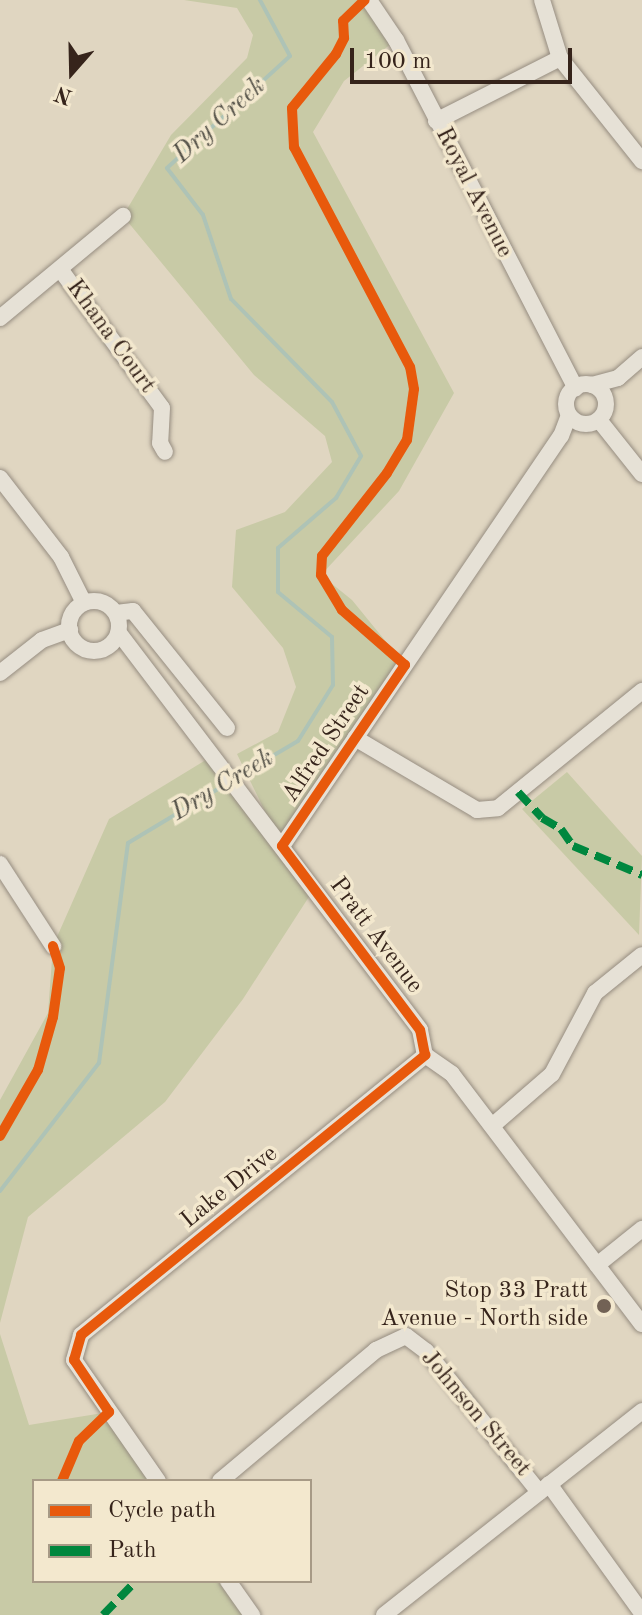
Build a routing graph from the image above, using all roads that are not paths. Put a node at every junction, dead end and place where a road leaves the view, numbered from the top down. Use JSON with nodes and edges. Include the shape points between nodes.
{"nodes":[{"id":1,"x":369,"y":0,"type":"edge"},
{"id":2,"x":542,"y":0,"type":"edge"},
{"id":3,"x":560,"y":58,"type":"junction"},
{"id":4,"x":436,"y":121,"type":"junction"},
{"id":5,"x":642,"y":161,"type":"edge"},
{"id":6,"x":123,"y":216,"type":"dead end"},
{"id":7,"x":60,"y":269,"type":"junction"},
{"id":8,"x":0,"y":318,"type":"edge"},
{"id":9,"x":642,"y":357,"type":"edge"},
{"id":10,"x":618,"y":378,"type":"junction"},
{"id":11,"x":584,"y":386,"type":"junction"},
{"id":12,"x":607,"y":402,"type":"junction"},
{"id":13,"x":575,"y":419,"type":"junction"},
{"id":14,"x":599,"y":420,"type":"junction"},
{"id":15,"x":165,"y":452,"type":"dead end"},
{"id":16,"x":642,"y":474,"type":"edge"},
{"id":17,"x":0,"y":478,"type":"edge"},
{"id":18,"x":84,"y":603,"type":"junction"},
{"id":19,"x":116,"y":613,"type":"junction"},
{"id":20,"x":70,"y":630,"type":"junction"},
{"id":21,"x":114,"y":639,"type":"junction"},
{"id":22,"x":0,"y":673,"type":"edge"},
{"id":23,"x":642,"y":691,"type":"edge"},
{"id":24,"x":227,"y":728,"type":"dead end"},
{"id":25,"x":355,"y":738,"type":"junction"},
{"id":26,"x":282,"y":846,"type":"junction"},
{"id":27,"x":0,"y":864,"type":"edge"},
{"id":28,"x":53,"y":946,"type":"dead end"},
{"id":29,"x":642,"y":955,"type":"edge"},
{"id":30,"x":425,"y":1055,"type":"junction"},
{"id":31,"x":492,"y":1126,"type":"junction"},
{"id":32,"x":642,"y":1229,"type":"edge"},
{"id":33,"x":597,"y":1265,"type":"junction"},
{"id":34,"x":642,"y":1324,"type":"edge"},
{"id":35,"x":642,"y":1411,"type":"edge"},
{"id":36,"x":157,"y":1479,"type":"edge"},
{"id":37,"x":222,"y":1479,"type":"edge"},
{"id":38,"x":544,"y":1488,"type":"junction"},
{"id":39,"x":229,"y":1583,"type":"edge"},
{"id":40,"x":642,"y":1613,"type":"edge"},
{"id":41,"x":252,"y":1615,"type":"edge"},
{"id":42,"x":384,"y":1615,"type":"edge"}],
"edges":[{"from":1,"to":4,"type":"street","name":"Royal Avenue"},
{"from":2,"to":3,"type":"street"},
{"from":3,"to":4,"type":"street"},
{"from":3,"to":5,"type":"street"},
{"from":4,"to":11,"type":"street","name":"Royal Avenue"},
{"from":6,"to":7,"type":"street"},
{"from":7,"to":8,"type":"street"},
{"from":7,"to":15,"type":"street","name":"Khana Court","via":[[162,408],[160,443]]},
{"from":9,"to":10,"type":"street"},
{"from":10,"to":11,"type":"street"},
{"from":10,"to":12,"type":"street"},
{"from":11,"to":12,"type":"street","name":"Royal Avenue"},
{"from":11,"to":13,"type":"street","via":[[567,401]]},
{"from":12,"to":14,"type":"street"},
{"from":13,"to":14,"type":"street","name":"Alfred Street"},
{"from":13,"to":25,"type":"street","name":"Alfred Street"},
{"from":14,"to":16,"type":"street"},
{"from":17,"to":18,"type":"street","via":[[61,557]]},
{"from":18,"to":19,"type":"street","via":[[102,602]]},
{"from":18,"to":20,"type":"street","via":[[74,612]]},
{"from":19,"to":21,"type":"street"},
{"from":19,"to":24,"type":"street","via":[[133,611]]},
{"from":20,"to":21,"type":"street","via":[[79,645],[91,651]]},
{"from":20,"to":22,"type":"street","via":[[42,640]]},
{"from":21,"to":26,"type":"street","name":"Pratt Avenue","via":[[214,755]]},
{"from":23,"to":25,"type":"street","via":[[498,808],[477,810]]},
{"from":25,"to":26,"type":"street","name":"Alfred Street"},
{"from":26,"to":30,"type":"street","name":"Pratt Avenue","via":[[420,1030]]},
{"from":27,"to":28,"type":"street"},
{"from":29,"to":31,"type":"street","via":[[595,993],[552,1074]]},
{"from":30,"to":31,"type":"street","via":[[452,1074]]},
{"from":30,"to":36,"type":"street","name":"Lake Drive","via":[[81,1335],[74,1360]]},
{"from":31,"to":33,"type":"street"},
{"from":32,"to":33,"type":"street"},
{"from":33,"to":34,"type":"street"},
{"from":35,"to":38,"type":"street"},
{"from":37,"to":38,"type":"street","name":"Johnson Street","via":[[376,1350],[406,1336],[426,1351]]},
{"from":38,"to":40,"type":"street"},
{"from":38,"to":42,"type":"street"},
{"from":39,"to":41,"type":"street"}]}
